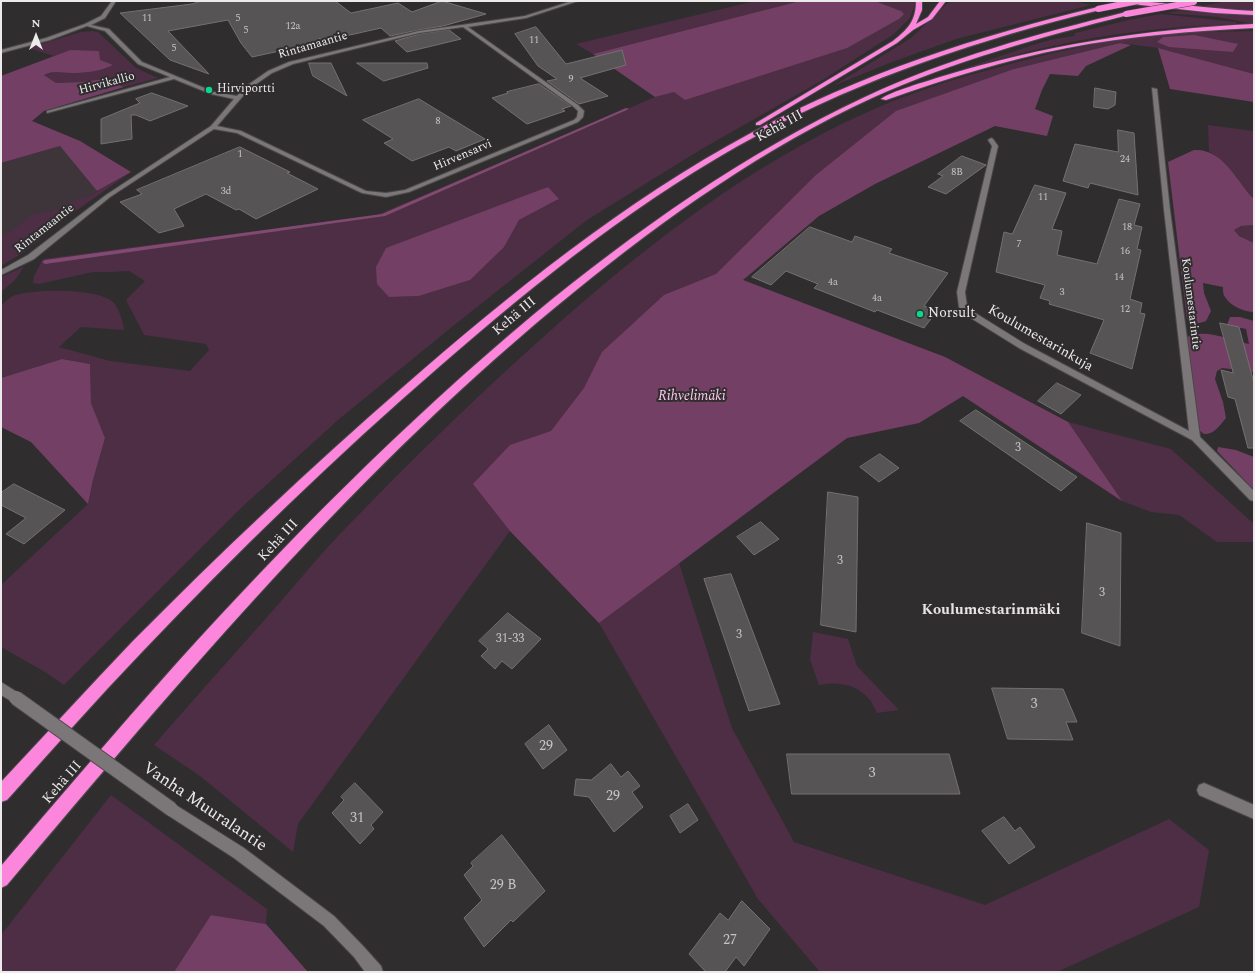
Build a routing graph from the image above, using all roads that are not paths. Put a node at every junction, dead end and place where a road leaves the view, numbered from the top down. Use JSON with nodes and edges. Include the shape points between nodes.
{"nodes":[{"id":1,"x":114,"y":1,"type":"edge"},
{"id":2,"x":576,"y":1,"type":"edge"},
{"id":3,"x":920,"y":1,"type":"edge"},
{"id":4,"x":943,"y":1,"type":"edge"},
{"id":5,"x":1122,"y":1,"type":"edge"},
{"id":6,"x":1138,"y":1,"type":"edge"},
{"id":7,"x":1196,"y":1,"type":"edge"},
{"id":8,"x":1254,"y":13,"type":"edge"},
{"id":9,"x":87,"y":25,"type":"junction"},
{"id":10,"x":465,"y":26,"type":"junction"},
{"id":11,"x":1254,"y":26,"type":"edge"},
{"id":12,"x":911,"y":29,"type":"junction"},
{"id":13,"x":1,"y":52,"type":"edge"},
{"id":14,"x":172,"y":78,"type":"junction"},
{"id":15,"x":1154,"y":89,"type":"dead end"},
{"id":16,"x":238,"y":98,"type":"junction"},
{"id":17,"x":878,"y":102,"type":"dead end"},
{"id":18,"x":871,"y":105,"type":"dead end"},
{"id":19,"x":49,"y":112,"type":"dead end"},
{"id":20,"x":213,"y":127,"type":"junction"},
{"id":21,"x":798,"y":134,"type":"junction"},
{"id":22,"x":991,"y":140,"type":"dead end"},
{"id":23,"x":718,"y":155,"type":"junction"},
{"id":24,"x":1,"y":273,"type":"edge"},
{"id":25,"x":1195,"y":438,"type":"junction"},
{"id":26,"x":1254,"y":497,"type":"edge"},
{"id":27,"x":1,"y":688,"type":"edge"},
{"id":28,"x":1204,"y":790,"type":"dead end"},
{"id":29,"x":1,"y":794,"type":"edge"},
{"id":30,"x":1254,"y":812,"type":"edge"},
{"id":31,"x":1,"y":879,"type":"edge"},
{"id":32,"x":375,"y":972,"type":"edge"}],
"edges":[{"from":1,"to":9,"type":"street","via":[[103,17]]},
{"from":2,"to":10,"type":"street","name":"Rintamaantie","via":[[526,17]]},
{"from":3,"to":12,"type":"highway"},
{"from":4,"to":12,"type":"highway","via":[[930,18]]},
{"from":5,"to":8,"type":"highway","via":[[1208,11]]},
{"from":6,"to":23,"type":"highway","name":"Kehä III","bridge":true,"via":[[1011,30],[894,70],[816,103]]},
{"from":7,"to":21,"type":"highway","name":"Kehä III","bridge":true,"via":[[1126,14],[1029,39],[952,64],[873,96]]},
{"from":9,"to":13,"type":"street"},
{"from":9,"to":14,"type":"street","via":[[107,30],[140,64]]},
{"from":10,"to":16,"type":"street","name":"Rintamaantie","via":[[396,37],[290,63],[270,72]]},
{"from":10,"to":20,"type":"street","name":"Hirvensarvi","via":[[576,106],[581,112],[580,117],[576,121],[414,188],[389,195],[364,192],[239,132]]},
{"from":11,"to":17,"type":"highway","via":[[1177,30],[1069,45],[986,66]]},
{"from":12,"to":23,"type":"highway","via":[[872,57],[746,131]]},
{"from":14,"to":16,"type":"street","via":[[213,93]]},
{"from":14,"to":19,"type":"street","name":"Hirvikallio"},
{"from":15,"to":25,"type":"street","name":"Koulumestarintie"},
{"from":16,"to":20,"type":"street","name":"Rintamaantie"},
{"from":18,"to":21,"type":"highway"},
{"from":20,"to":24,"type":"street","name":"Rintamaantie","via":[[108,196],[31,257]]},
{"from":21,"to":31,"type":"highway","name":"Kehä III","via":[[758,156],[662,219],[586,277],[446,396],[300,540],[181,669]]},
{"from":22,"to":25,"type":"street","name":"Koulumestarinkuja","via":[[995,146],[961,292],[963,307],[1022,346]]},
{"from":23,"to":29,"type":"highway","name":"Kehä III","via":[[633,208],[557,263],[359,431],[136,648]]},
{"from":25,"to":26,"type":"street"},
{"from":27,"to":32,"type":"street","name":"Vanha Muuralantie","bridge":true,"via":[[171,809],[238,853],[329,921]]},
{"from":28,"to":30,"type":"street"}]}
